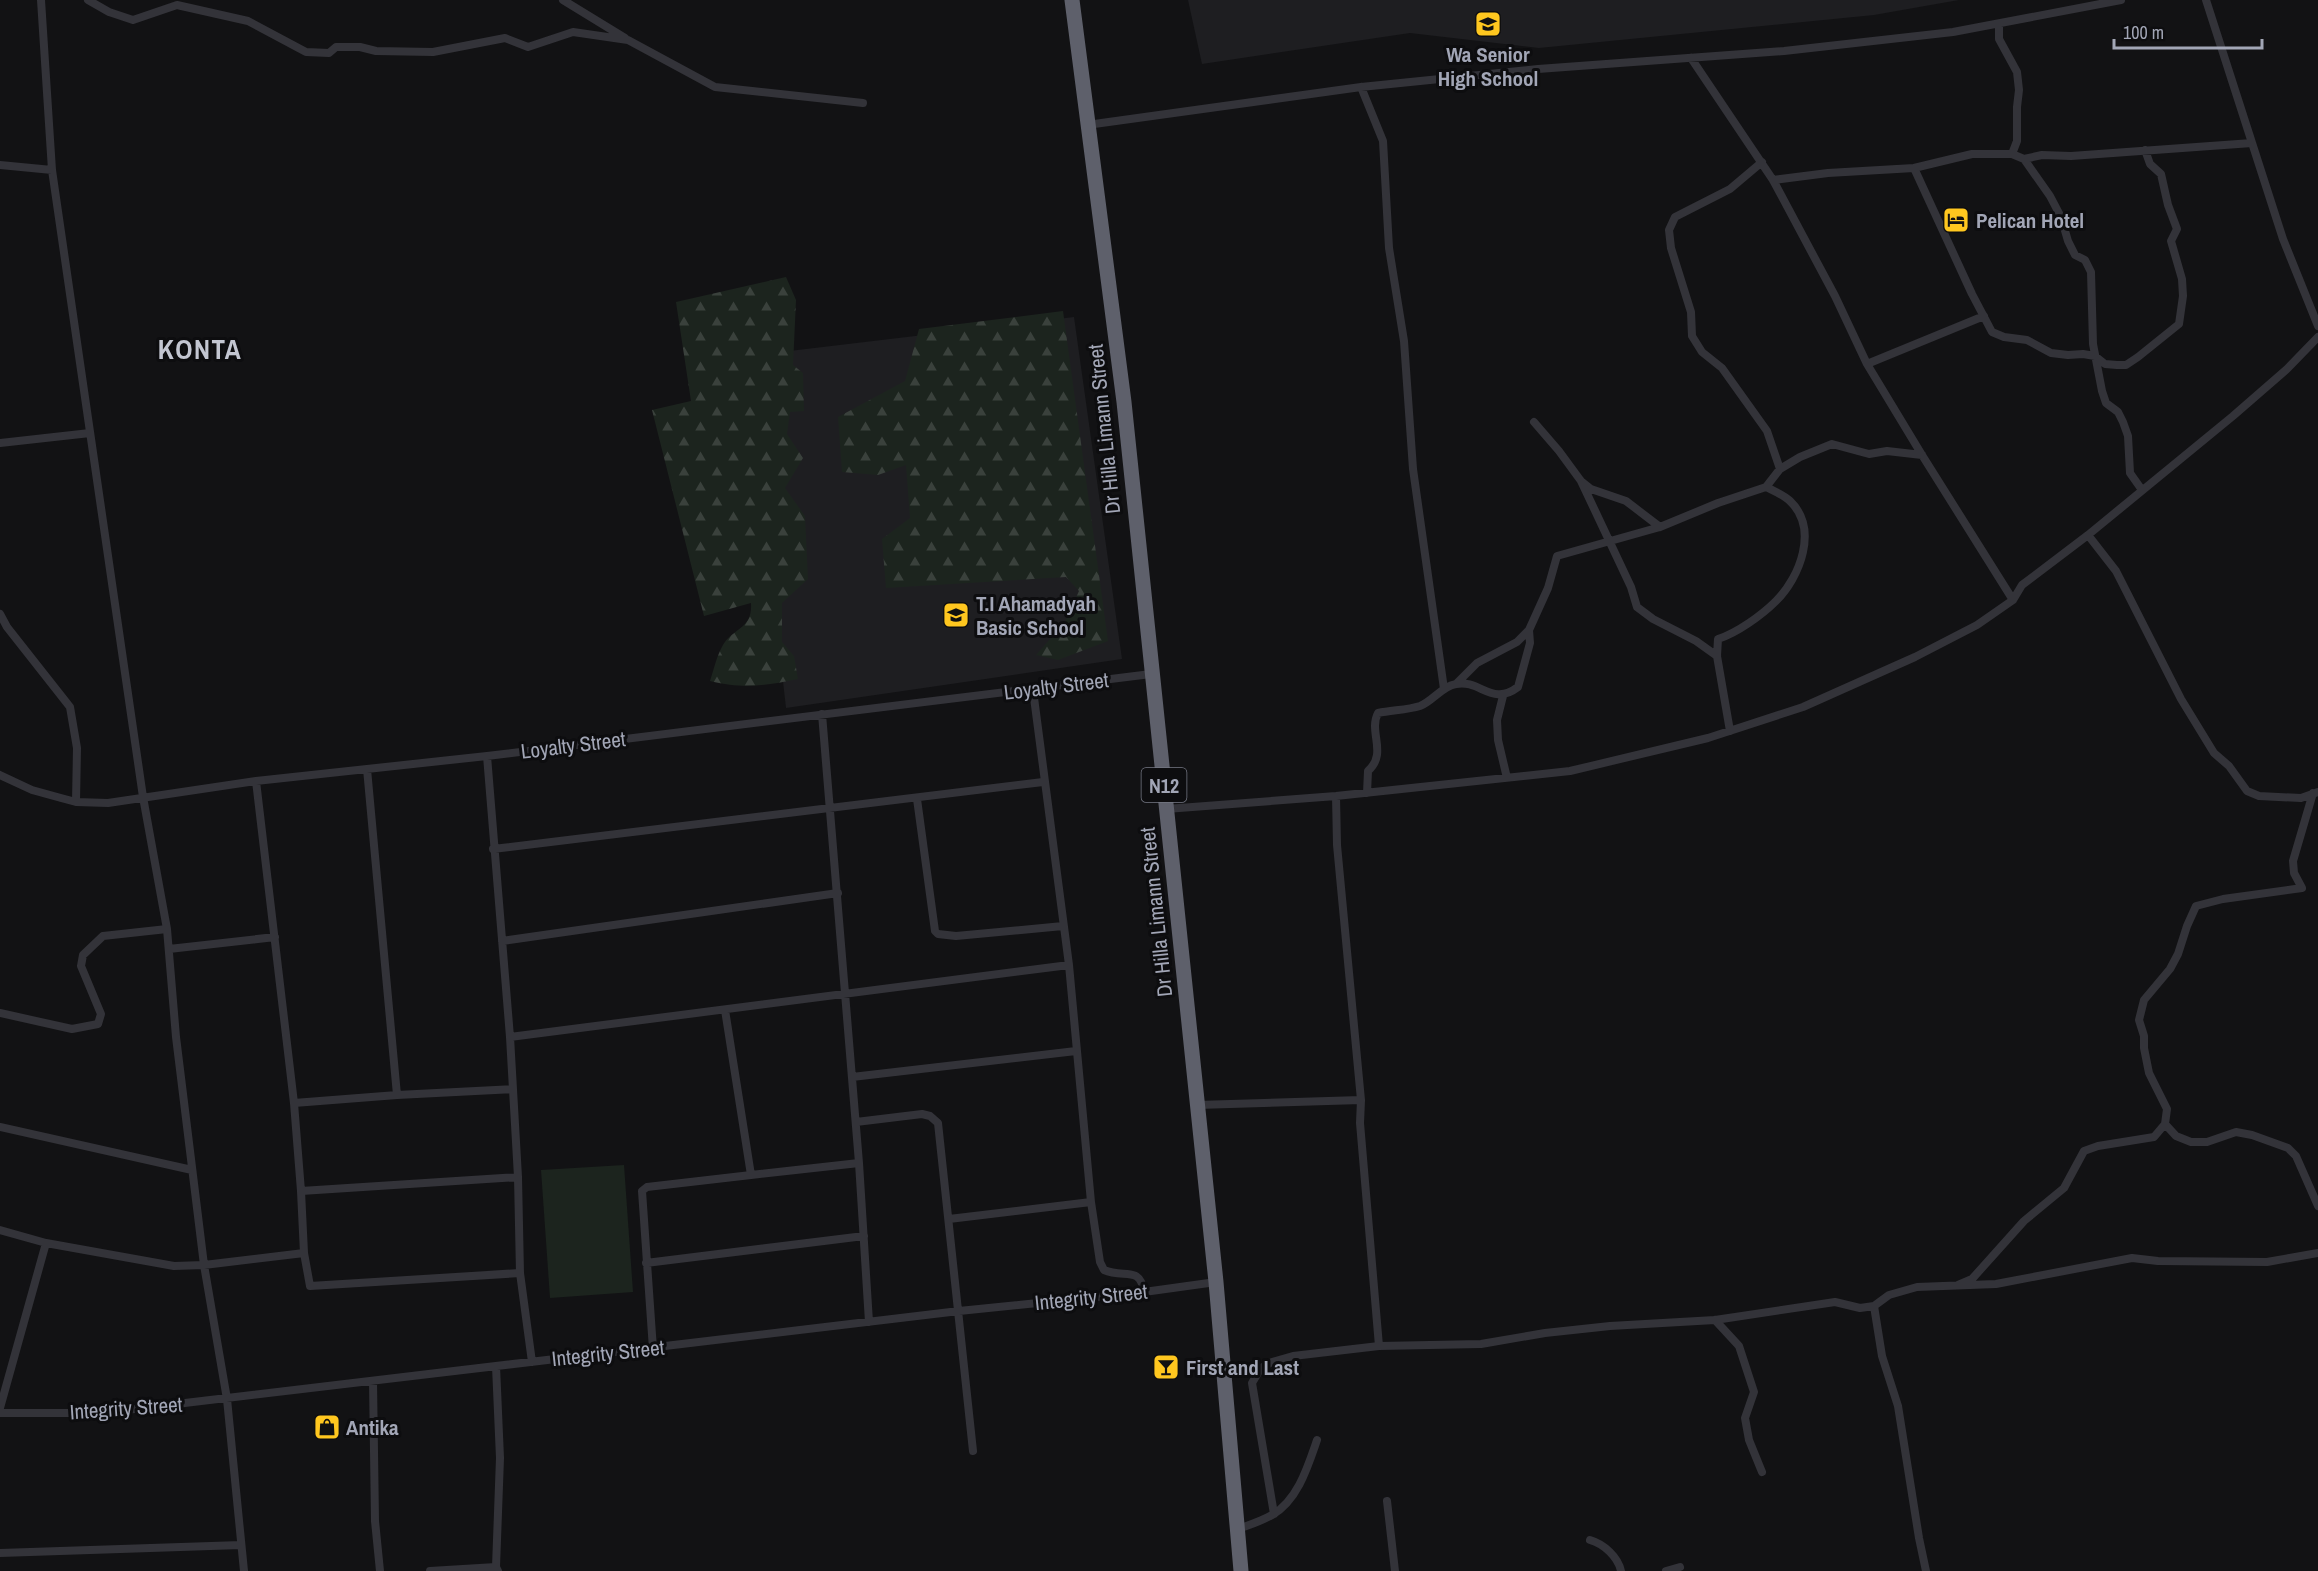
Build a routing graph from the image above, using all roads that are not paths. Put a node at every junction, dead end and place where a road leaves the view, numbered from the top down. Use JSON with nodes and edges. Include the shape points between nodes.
{"nodes":[{"id":1,"x":88,"y":0,"type":"edge"},
{"id":2,"x":563,"y":0,"type":"edge"},
{"id":3,"x":1072,"y":0,"type":"edge"},
{"id":4,"x":2121,"y":0,"type":"edge"},
{"id":5,"x":2206,"y":0,"type":"edge"},
{"id":6,"x":41,"y":1,"type":"edge"},
{"id":7,"x":1999,"y":25,"type":"junction"},
{"id":8,"x":628,"y":40,"type":"junction"},
{"id":9,"x":1691,"y":58,"type":"junction"},
{"id":10,"x":1362,"y":87,"type":"junction"},
{"id":11,"x":863,"y":103,"type":"dead end"},
{"id":12,"x":1088,"y":125,"type":"junction"},
{"id":13,"x":2252,"y":143,"type":"junction"},
{"id":14,"x":2145,"y":150,"type":"junction"},
{"id":15,"x":2012,"y":154,"type":"junction"},
{"id":16,"x":2024,"y":159,"type":"junction"},
{"id":17,"x":1761,"y":162,"type":"junction"},
{"id":18,"x":0,"y":165,"type":"edge"},
{"id":19,"x":1914,"y":168,"type":"junction"},
{"id":20,"x":52,"y":170,"type":"junction"},
{"id":21,"x":1773,"y":180,"type":"junction"},
{"id":22,"x":1984,"y":316,"type":"junction"},
{"id":23,"x":2318,"y":326,"type":"edge"},
{"id":24,"x":2318,"y":337,"type":"edge"},
{"id":25,"x":2094,"y":356,"type":"junction"},
{"id":26,"x":1867,"y":363,"type":"junction"},
{"id":27,"x":1534,"y":422,"type":"dead end"},
{"id":28,"x":90,"y":433,"type":"junction"},
{"id":29,"x":0,"y":442,"type":"edge"},
{"id":30,"x":1922,"y":455,"type":"junction"},
{"id":31,"x":1780,"y":469,"type":"junction"},
{"id":32,"x":1581,"y":481,"type":"junction"},
{"id":33,"x":1766,"y":487,"type":"junction"},
{"id":34,"x":2142,"y":490,"type":"junction"},
{"id":35,"x":1660,"y":527,"type":"junction"},
{"id":36,"x":2088,"y":535,"type":"junction"},
{"id":37,"x":1608,"y":542,"type":"junction"},
{"id":38,"x":2013,"y":600,"type":"junction"},
{"id":39,"x":0,"y":614,"type":"edge"},
{"id":40,"x":1529,"y":630,"type":"junction"},
{"id":41,"x":1717,"y":656,"type":"junction"},
{"id":42,"x":1151,"y":674,"type":"junction"},
{"id":43,"x":1456,"y":684,"type":"junction"},
{"id":44,"x":1444,"y":689,"type":"junction"},
{"id":45,"x":1033,"y":690,"type":"junction"},
{"id":46,"x":1503,"y":696,"type":"junction"},
{"id":47,"x":822,"y":714,"type":"junction"},
{"id":48,"x":1730,"y":731,"type":"junction"},
{"id":49,"x":487,"y":756,"type":"junction"},
{"id":50,"x":367,"y":769,"type":"junction"},
{"id":51,"x":0,"y":775,"type":"edge"},
{"id":52,"x":1507,"y":778,"type":"junction"},
{"id":53,"x":256,"y":782,"type":"junction"},
{"id":54,"x":1043,"y":782,"type":"junction"},
{"id":55,"x":1367,"y":793,"type":"junction"},
{"id":56,"x":2316,"y":793,"type":"edge"},
{"id":57,"x":1336,"y":796,"type":"junction"},
{"id":58,"x":143,"y":797,"type":"junction"},
{"id":59,"x":917,"y":799,"type":"junction"},
{"id":60,"x":76,"y":802,"type":"junction"},
{"id":61,"x":831,"y":809,"type":"junction"},
{"id":62,"x":1166,"y":809,"type":"junction"},
{"id":63,"x":493,"y":849,"type":"junction"},
{"id":64,"x":838,"y":893,"type":"junction"},
{"id":65,"x":1063,"y":926,"type":"junction"},
{"id":66,"x":167,"y":929,"type":"junction"},
{"id":67,"x":275,"y":938,"type":"junction"},
{"id":68,"x":502,"y":941,"type":"junction"},
{"id":69,"x":169,"y":949,"type":"junction"},
{"id":70,"x":1069,"y":965,"type":"junction"},
{"id":71,"x":846,"y":993,"type":"junction"},
{"id":72,"x":725,"y":1010,"type":"junction"},
{"id":73,"x":0,"y":1013,"type":"edge"},
{"id":74,"x":510,"y":1037,"type":"junction"},
{"id":75,"x":1076,"y":1051,"type":"junction"},
{"id":76,"x":852,"y":1077,"type":"junction"},
{"id":77,"x":513,"y":1089,"type":"junction"},
{"id":78,"x":397,"y":1095,"type":"junction"},
{"id":79,"x":1361,"y":1100,"type":"junction"},
{"id":80,"x":294,"y":1103,"type":"junction"},
{"id":81,"x":1197,"y":1105,"type":"junction"},
{"id":82,"x":856,"y":1122,"type":"junction"},
{"id":83,"x":2165,"y":1124,"type":"junction"},
{"id":84,"x":0,"y":1128,"type":"edge"},
{"id":85,"x":859,"y":1163,"type":"junction"},
{"id":86,"x":192,"y":1170,"type":"junction"},
{"id":87,"x":751,"y":1174,"type":"junction"},
{"id":88,"x":518,"y":1178,"type":"junction"},
{"id":89,"x":300,"y":1191,"type":"junction"},
{"id":90,"x":1091,"y":1202,"type":"junction"},
{"id":91,"x":2318,"y":1206,"type":"edge"},
{"id":92,"x":949,"y":1219,"type":"junction"},
{"id":93,"x":0,"y":1230,"type":"edge"},
{"id":94,"x":864,"y":1236,"type":"junction"},
{"id":95,"x":46,"y":1243,"type":"junction"},
{"id":96,"x":304,"y":1253,"type":"junction"},
{"id":97,"x":2318,"y":1253,"type":"edge"},
{"id":98,"x":646,"y":1263,"type":"junction"},
{"id":99,"x":204,"y":1265,"type":"junction"},
{"id":100,"x":520,"y":1273,"type":"junction"},
{"id":101,"x":1216,"y":1282,"type":"junction"},
{"id":102,"x":1952,"y":1287,"type":"junction"},
{"id":103,"x":1144,"y":1292,"type":"junction"},
{"id":104,"x":1874,"y":1306,"type":"junction"},
{"id":105,"x":958,"y":1311,"type":"junction"},
{"id":106,"x":1715,"y":1320,"type":"junction"},
{"id":107,"x":869,"y":1322,"type":"junction"},
{"id":108,"x":1379,"y":1346,"type":"junction"},
{"id":109,"x":653,"y":1349,"type":"junction"},
{"id":110,"x":531,"y":1362,"type":"junction"},
{"id":111,"x":496,"y":1366,"type":"junction"},
{"id":112,"x":373,"y":1381,"type":"junction"},
{"id":113,"x":227,"y":1399,"type":"junction"},
{"id":114,"x":0,"y":1408,"type":"edge"},
{"id":115,"x":0,"y":1413,"type":"edge"},
{"id":116,"x":1317,"y":1440,"type":"dead end"},
{"id":117,"x":973,"y":1451,"type":"dead end"},
{"id":118,"x":1762,"y":1472,"type":"dead end"},
{"id":119,"x":1387,"y":1501,"type":"dead end"},
{"id":120,"x":1274,"y":1514,"type":"junction"},
{"id":121,"x":1238,"y":1529,"type":"junction"},
{"id":122,"x":1590,"y":1540,"type":"dead end"},
{"id":123,"x":241,"y":1545,"type":"junction"},
{"id":124,"x":0,"y":1553,"type":"edge"},
{"id":125,"x":1680,"y":1567,"type":"dead end"},
{"id":126,"x":497,"y":1569,"type":"edge"},
{"id":127,"x":244,"y":1571,"type":"edge"},
{"id":128,"x":380,"y":1571,"type":"edge"},
{"id":129,"x":430,"y":1571,"type":"edge"},
{"id":130,"x":1241,"y":1571,"type":"edge"},
{"id":131,"x":1395,"y":1571,"type":"edge"},
{"id":132,"x":1622,"y":1571,"type":"edge"},
{"id":133,"x":1666,"y":1571,"type":"edge"},
{"id":134,"x":1926,"y":1571,"type":"edge"}],
"edges":[{"from":1,"to":8,"type":"street","via":[[133,20],[177,5],[248,21],[306,52],[329,53],[336,48],[360,47],[434,52],[505,38],[528,47],[573,32]]},
{"from":2,"to":8,"type":"street"},
{"from":3,"to":12,"type":"highway","name":"Dr Hilla Limann Street","number":"N12"},
{"from":4,"to":7,"type":"street"},
{"from":5,"to":13,"type":"street"},
{"from":6,"to":20,"type":"street"},
{"from":7,"to":9,"type":"street"},
{"from":7,"to":15,"type":"street","via":[[1999,39],[2017,72],[2019,90],[2017,141]]},
{"from":8,"to":11,"type":"street","via":[[715,87]]},
{"from":9,"to":10,"type":"street"},
{"from":9,"to":17,"type":"street"},
{"from":10,"to":12,"type":"street"},
{"from":10,"to":44,"type":"street","via":[[1383,141],[1389,248],[1404,341],[1413,469]]},
{"from":12,"to":42,"type":"highway","name":"Dr Hilla Limann Street","number":"N12","via":[[1124,402]]},
{"from":13,"to":14,"type":"street"},
{"from":13,"to":23,"type":"street","via":[[2283,239]]},
{"from":14,"to":16,"type":"street"},
{"from":14,"to":25,"type":"street","via":[[2150,164],[2161,174],[2177,229],[2171,241],[2182,279],[2179,324],[2126,365],[2105,364]]},
{"from":15,"to":16,"type":"street"},
{"from":15,"to":19,"type":"street","via":[[1972,154]]},
{"from":16,"to":25,"type":"street","via":[[2050,196],[2075,255],[2085,260],[2091,272]]},
{"from":17,"to":21,"type":"street"},
{"from":17,"to":31,"type":"street","via":[[1730,189],[1675,217],[1669,230],[1691,312],[1692,336],[1702,352],[1722,368],[1767,431]]},
{"from":18,"to":20,"type":"street"},
{"from":19,"to":21,"type":"street"},
{"from":19,"to":22,"type":"street"},
{"from":20,"to":28,"type":"street"},
{"from":21,"to":26,"type":"street"},
{"from":22,"to":25,"type":"street","via":[[1992,332],[2004,337],[2027,340],[2051,353]]},
{"from":22,"to":26,"type":"street"},
{"from":24,"to":34,"type":"street","via":[[2234,416]]},
{"from":25,"to":34,"type":"street","via":[[2106,403],[2118,412],[2128,436],[2130,473]]},
{"from":26,"to":30,"type":"street"},
{"from":27,"to":32,"type":"street"},
{"from":28,"to":29,"type":"street"},
{"from":28,"to":58,"type":"street"},
{"from":30,"to":31,"type":"street","via":[[1887,451],[1869,454],[1832,444]]},
{"from":30,"to":38,"type":"street"},
{"from":31,"to":33,"type":"street"},
{"from":32,"to":35,"type":"street","via":[[1626,501]]},
{"from":32,"to":37,"type":"street"},
{"from":33,"to":35,"type":"street"},
{"from":33,"to":41,"type":"street","via":[[1790,501],[1800,515],[1803,555],[1791,582],[1776,601],[1732,634],[1718,639]]},
{"from":34,"to":36,"type":"street"},
{"from":35,"to":37,"type":"street"},
{"from":36,"to":38,"type":"street","via":[[2022,585]]},
{"from":36,"to":56,"type":"street","via":[[2116,570],[2181,699],[2214,753],[2247,791],[2259,796],[2301,798]]},
{"from":37,"to":40,"type":"street","via":[[1557,556]]},
{"from":37,"to":41,"type":"street","via":[[1637,608]]},
{"from":38,"to":48,"type":"street","via":[[1977,625],[1915,657],[1803,707]]},
{"from":39,"to":60,"type":"street","via":[[70,707],[77,748]]},
{"from":40,"to":43,"type":"street","via":[[1517,642],[1477,663]]},
{"from":40,"to":46,"type":"street","via":[[1530,643],[1518,687]]},
{"from":41,"to":48,"type":"street"},
{"from":42,"to":45,"type":"street","name":"Loyalty Street"},
{"from":42,"to":62,"type":"highway","name":"Dr Hilla Limann Street","number":"N12"},
{"from":43,"to":44,"type":"street"},
{"from":43,"to":46,"type":"street"},
{"from":44,"to":55,"type":"street","via":[[1420,706],[1378,713],[1374,721],[1377,758],[1368,771]]},
{"from":45,"to":47,"type":"street","name":"Loyalty Street"},
{"from":45,"to":54,"type":"street"},
{"from":46,"to":52,"type":"street","via":[[1497,720]]},
{"from":47,"to":49,"type":"street","name":"Loyalty Street"},
{"from":47,"to":61,"type":"street"},
{"from":48,"to":52,"type":"street","via":[[1570,771]]},
{"from":49,"to":50,"type":"street","name":"Loyalty Street"},
{"from":49,"to":63,"type":"street"},
{"from":50,"to":53,"type":"street","name":"Loyalty Street"},
{"from":50,"to":78,"type":"street"},
{"from":51,"to":60,"type":"street","name":"Loyalty Street","via":[[32,790]]},
{"from":52,"to":55,"type":"street"},
{"from":53,"to":58,"type":"street","name":"Loyalty Street"},
{"from":53,"to":67,"type":"street"},
{"from":54,"to":59,"type":"street"},
{"from":54,"to":65,"type":"street"},
{"from":55,"to":57,"type":"street"},
{"from":56,"to":83,"type":"street","via":[[2293,861],[2302,888],[2196,906],[2174,962],[2144,1000],[2139,1020],[2150,1073],[2167,1109]]},
{"from":57,"to":62,"type":"street"},
{"from":57,"to":79,"type":"street","via":[[1337,845]]},
{"from":58,"to":60,"type":"street","name":"Loyalty Street","via":[[108,803]]},
{"from":58,"to":66,"type":"street"},
{"from":59,"to":61,"type":"street"},
{"from":59,"to":65,"type":"street","via":[[938,934],[956,936]]},
{"from":61,"to":63,"type":"street"},
{"from":61,"to":64,"type":"street"},
{"from":62,"to":81,"type":"highway","name":"Dr Hilla Limann Street","number":"N12"},
{"from":63,"to":68,"type":"street"},
{"from":64,"to":68,"type":"street"},
{"from":64,"to":71,"type":"street"},
{"from":65,"to":70,"type":"street"},
{"from":66,"to":69,"type":"street"},
{"from":66,"to":73,"type":"street","via":[[103,936],[83,956],[81,966],[101,1014],[98,1024],[72,1029]]},
{"from":67,"to":69,"type":"street"},
{"from":67,"to":80,"type":"street"},
{"from":68,"to":74,"type":"street"},
{"from":69,"to":86,"type":"street"},
{"from":70,"to":71,"type":"street"},
{"from":70,"to":75,"type":"street"},
{"from":71,"to":72,"type":"street"},
{"from":71,"to":76,"type":"street"},
{"from":72,"to":74,"type":"street"},
{"from":72,"to":87,"type":"street"},
{"from":74,"to":77,"type":"street"},
{"from":75,"to":76,"type":"street"},
{"from":75,"to":90,"type":"street"},
{"from":76,"to":82,"type":"street"},
{"from":77,"to":78,"type":"street"},
{"from":77,"to":88,"type":"street"},
{"from":78,"to":80,"type":"street"},
{"from":79,"to":81,"type":"street"},
{"from":79,"to":108,"type":"street","via":[[1359,1123]]},
{"from":80,"to":89,"type":"street"},
{"from":81,"to":101,"type":"highway","name":"Dr Hilla Limann Street","number":"N12"},
{"from":82,"to":85,"type":"street"},
{"from":82,"to":92,"type":"street","via":[[922,1114],[938,1123]]},
{"from":83,"to":91,"type":"street","via":[[2176,1136],[2192,1142],[2207,1142],[2236,1132],[2288,1148],[2296,1156]]},
{"from":83,"to":102,"type":"street","via":[[2154,1137],[2084,1151],[2064,1188],[2024,1221],[1972,1279]]},
{"from":84,"to":86,"type":"street"},
{"from":85,"to":87,"type":"street"},
{"from":85,"to":94,"type":"street"},
{"from":86,"to":99,"type":"street"},
{"from":87,"to":98,"type":"street","via":[[647,1186],[642,1191]]},
{"from":88,"to":89,"type":"street"},
{"from":88,"to":100,"type":"street"},
{"from":89,"to":96,"type":"street"},
{"from":90,"to":92,"type":"street"},
{"from":90,"to":103,"type":"street","via":[[1104,1270],[1139,1276]]},
{"from":92,"to":105,"type":"street"},
{"from":93,"to":95,"type":"street"},
{"from":94,"to":98,"type":"street"},
{"from":94,"to":107,"type":"street"},
{"from":95,"to":99,"type":"street","via":[[174,1266]]},
{"from":95,"to":114,"type":"street"},
{"from":96,"to":99,"type":"street"},
{"from":96,"to":100,"type":"street","via":[[310,1286]]},
{"from":97,"to":102,"type":"street","via":[[2267,1262],[2132,1258],[1996,1284]]},
{"from":98,"to":109,"type":"street"},
{"from":99,"to":113,"type":"street"},
{"from":100,"to":110,"type":"street"},
{"from":101,"to":103,"type":"street","name":"Integrity Street"},
{"from":101,"to":121,"type":"highway","name":"Dr Hilla Limann Street","number":"N12"},
{"from":102,"to":104,"type":"street","via":[[1917,1287],[1889,1295]]},
{"from":103,"to":105,"type":"street","name":"Integrity Street"},
{"from":104,"to":106,"type":"street","via":[[1860,1308],[1835,1302]]},
{"from":104,"to":134,"type":"street","via":[[1882,1356],[1898,1406]]},
{"from":105,"to":107,"type":"street","name":"Integrity Street"},
{"from":105,"to":117,"type":"street"},
{"from":106,"to":108,"type":"street","via":[[1545,1332],[1481,1344]]},
{"from":106,"to":118,"type":"street","via":[[1739,1346],[1754,1392],[1745,1418]]},
{"from":107,"to":109,"type":"street","name":"Integrity Street"},
{"from":108,"to":120,"type":"street","via":[[1293,1356],[1272,1362],[1256,1374],[1252,1383]]},
{"from":109,"to":110,"type":"street","name":"Integrity Street"},
{"from":110,"to":111,"type":"street","name":"Integrity Street"},
{"from":111,"to":112,"type":"street","name":"Integrity Street"},
{"from":111,"to":126,"type":"street","via":[[500,1458]]},
{"from":112,"to":113,"type":"street","name":"Integrity Street"},
{"from":112,"to":128,"type":"street","via":[[375,1521]]},
{"from":113,"to":115,"type":"street","name":"Integrity Street","via":[[101,1413]]},
{"from":113,"to":123,"type":"street"},
{"from":116,"to":120,"type":"street","via":[[1298,1487]]},
{"from":119,"to":131,"type":"street"},
{"from":120,"to":121,"type":"street"},
{"from":121,"to":130,"type":"highway","name":"Dr Hilla Limann Street","number":"N12"},
{"from":122,"to":132,"type":"street","via":[[1611,1554]]},
{"from":123,"to":124,"type":"street"},
{"from":123,"to":127,"type":"street"},
{"from":125,"to":133,"type":"street"},
{"from":126,"to":129,"type":"street"}]}
